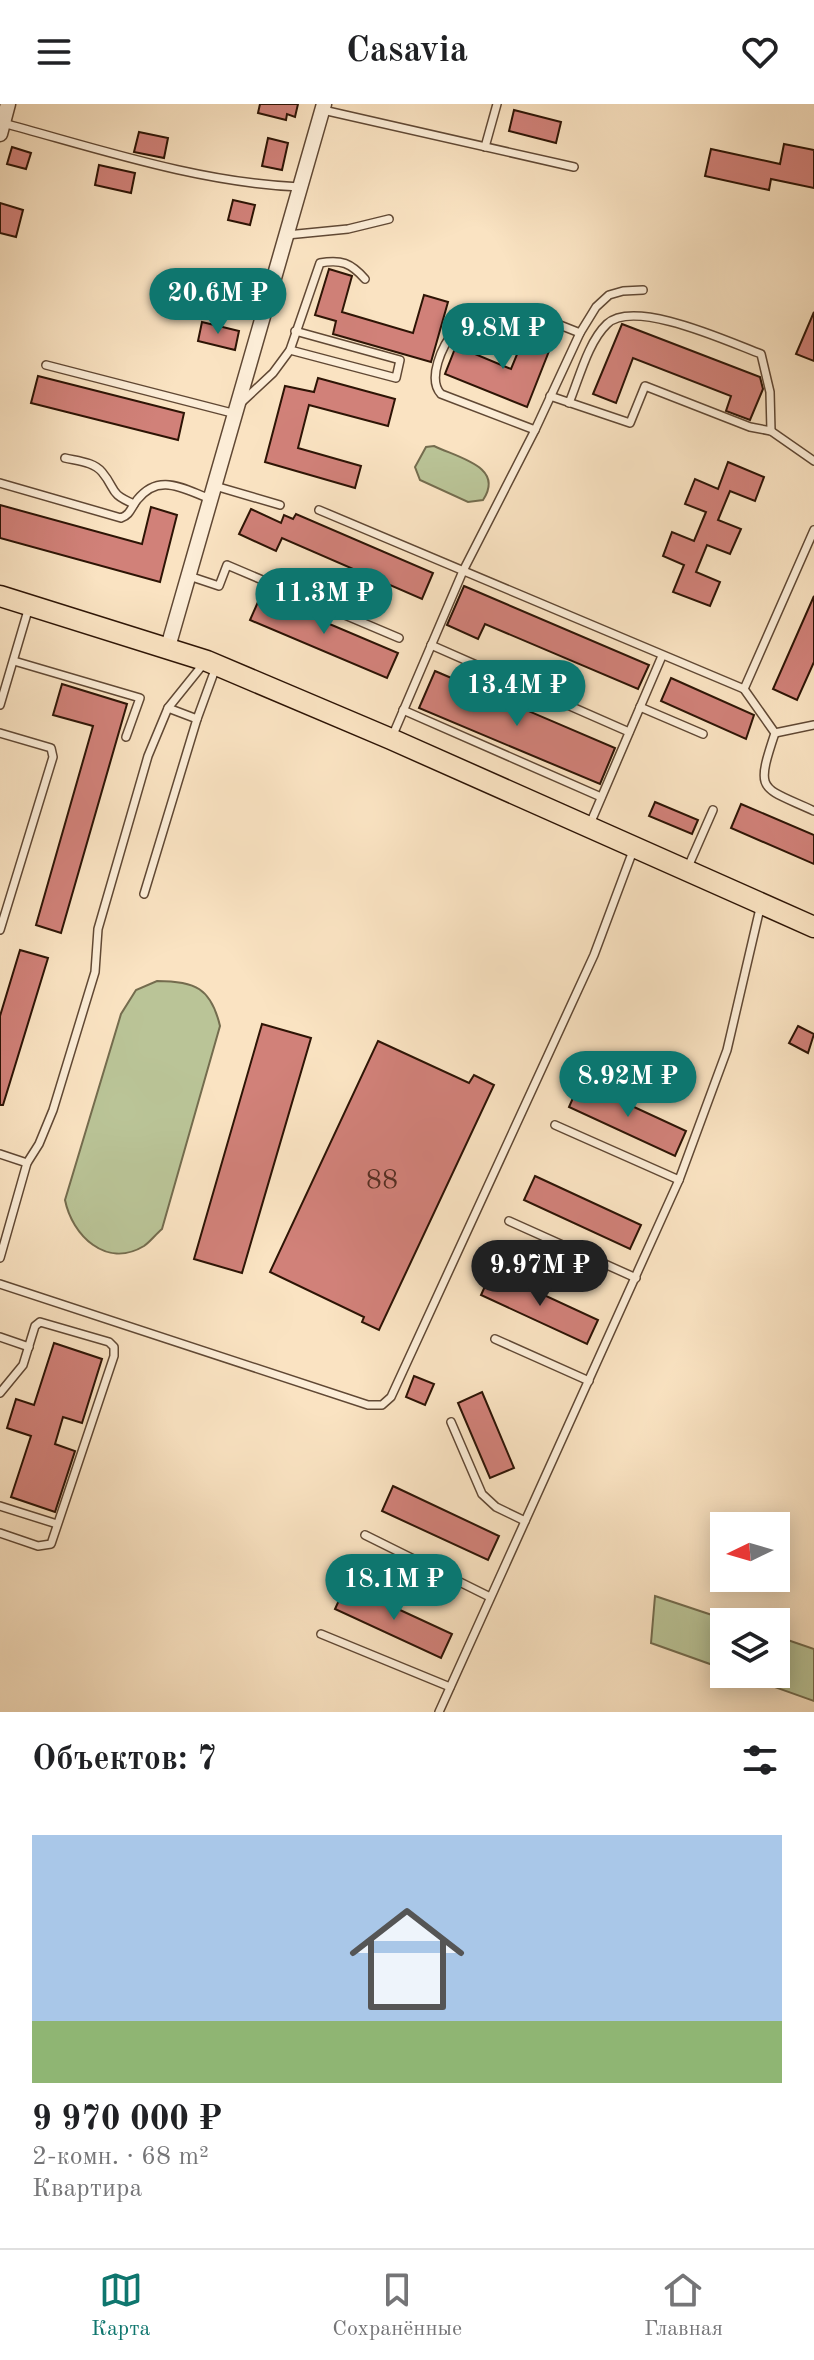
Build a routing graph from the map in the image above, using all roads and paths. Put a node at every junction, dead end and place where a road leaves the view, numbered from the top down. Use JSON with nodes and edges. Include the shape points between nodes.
{"nodes":[{"id":1,"x":8,"y":104,"type":"edge"},
{"id":2,"x":497,"y":104,"type":"edge"},
{"id":3,"x":323,"y":107,"type":"edge"},
{"id":4,"x":2,"y":128,"type":"edge"},
{"id":5,"x":485,"y":147,"type":"junction"},
{"id":6,"x":574,"y":167,"type":"dead end"},
{"id":7,"x":300,"y":187,"type":"junction"},
{"id":8,"x":389,"y":219,"type":"dead end"},
{"id":9,"x":287,"y":235,"type":"junction"},
{"id":10,"x":365,"y":279,"type":"dead end"},
{"id":11,"x":643,"y":290,"type":"dead end"},
{"id":12,"x":295,"y":331,"type":"junction"},
{"id":13,"x":580,"y":333,"type":"junction"},
{"id":14,"x":290,"y":350,"type":"junction"},
{"id":15,"x":46,"y":365,"type":"dead end"},
{"id":16,"x":550,"y":396,"type":"junction"},
{"id":17,"x":569,"y":403,"type":"junction"},
{"id":18,"x":237,"y":409,"type":"junction"},
{"id":19,"x":535,"y":430,"type":"junction"},
{"id":20,"x":771,"y":431,"type":"junction"},
{"id":21,"x":65,"y":458,"type":"dead end"},
{"id":22,"x":814,"y":461,"type":"edge"},
{"id":23,"x":0,"y":483,"type":"edge"},
{"id":24,"x":213,"y":493,"type":"junction"},
{"id":25,"x":134,"y":504,"type":"junction"},
{"id":26,"x":280,"y":505,"type":"dead end"},
{"id":27,"x":319,"y":510,"type":"dead end"},
{"id":28,"x":814,"y":530,"type":"edge"},
{"id":29,"x":463,"y":571,"type":"junction"},
{"id":30,"x":189,"y":576,"type":"junction"},
{"id":31,"x":0,"y":596,"type":"edge"},
{"id":32,"x":30,"y":604,"type":"junction"},
{"id":33,"x":399,"y":638,"type":"dead end"},
{"id":34,"x":431,"y":645,"type":"junction"},
{"id":35,"x":168,"y":647,"type":"junction"},
{"id":36,"x":662,"y":656,"type":"junction"},
{"id":37,"x":14,"y":661,"type":"junction"},
{"id":38,"x":212,"y":663,"type":"junction"},
{"id":39,"x":744,"y":689,"type":"junction"},
{"id":40,"x":0,"y":705,"type":"edge"},
{"id":41,"x":640,"y":707,"type":"junction"},
{"id":42,"x":168,"y":708,"type":"junction"},
{"id":43,"x":403,"y":710,"type":"junction"},
{"id":44,"x":197,"y":719,"type":"junction"},
{"id":45,"x":814,"y":725,"type":"edge"},
{"id":46,"x":629,"y":732,"type":"junction"},
{"id":47,"x":0,"y":733,"type":"edge"},
{"id":48,"x":775,"y":733,"type":"junction"},
{"id":49,"x":703,"y":734,"type":"dead end"},
{"id":50,"x":126,"y":737,"type":"dead end"},
{"id":51,"x":391,"y":739,"type":"junction"},
{"id":52,"x":601,"y":797,"type":"junction"},
{"id":53,"x":713,"y":810,"type":"dead end"},
{"id":54,"x":814,"y":811,"type":"edge"},
{"id":55,"x":589,"y":826,"type":"junction"},
{"id":56,"x":635,"y":846,"type":"junction"},
{"id":57,"x":687,"y":869,"type":"junction"},
{"id":58,"x":144,"y":894,"type":"dead end"},
{"id":59,"x":761,"y":902,"type":"junction"},
{"id":60,"x":814,"y":927,"type":"edge"},
{"id":61,"x":0,"y":930,"type":"edge"},
{"id":62,"x":555,"y":1125,"type":"dead end"},
{"id":63,"x":0,"y":1154,"type":"edge"},
{"id":64,"x":27,"y":1163,"type":"junction"},
{"id":65,"x":679,"y":1180,"type":"junction"},
{"id":66,"x":509,"y":1221,"type":"dead end"},
{"id":67,"x":0,"y":1258,"type":"edge"},
{"id":68,"x":636,"y":1278,"type":"junction"},
{"id":69,"x":0,"y":1284,"type":"edge"},
{"id":70,"x":0,"y":1337,"type":"edge"},
{"id":71,"x":495,"y":1339,"type":"dead end"},
{"id":72,"x":29,"y":1347,"type":"junction"},
{"id":73,"x":589,"y":1381,"type":"junction"},
{"id":74,"x":0,"y":1393,"type":"edge"},
{"id":75,"x":451,"y":1422,"type":"dead end"},
{"id":76,"x":0,"y":1506,"type":"edge"},
{"id":77,"x":525,"y":1521,"type":"junction"},
{"id":78,"x":57,"y":1524,"type":"junction"},
{"id":79,"x":0,"y":1533,"type":"edge"},
{"id":80,"x":365,"y":1535,"type":"dead end"},
{"id":81,"x":490,"y":1597,"type":"junction"},
{"id":82,"x":321,"y":1634,"type":"dead end"},
{"id":83,"x":450,"y":1687,"type":"junction"},
{"id":84,"x":439,"y":1712,"type":"edge"}],
"edges":[{"from":1,"to":4,"type":"street"},
{"from":2,"to":5,"type":"lane"},
{"from":3,"to":5,"type":"lane"},
{"from":3,"to":7,"type":"street"},
{"from":4,"to":7,"type":"lane","via":[[143,161]]},
{"from":5,"to":6,"type":"lane"},
{"from":7,"to":9,"type":"street"},
{"from":8,"to":9,"type":"lane"},
{"from":9,"to":18,"type":"street"},
{"from":10,"to":12,"type":"lane","via":[[351,264],[320,263]]},
{"from":11,"to":13,"type":"lane","via":[[609,295]]},
{"from":12,"to":14,"type":"lane"},
{"from":12,"to":14,"type":"lane","via":[[400,360],[396,378]]},
{"from":13,"to":16,"type":"lane"},
{"from":13,"to":19,"type":"lane","via":[[532,314],[519,315],[499,341],[455,331],[447,339],[435,388]]},
{"from":14,"to":18,"type":"lane"},
{"from":15,"to":18,"type":"lane"},
{"from":16,"to":17,"type":"lane"},
{"from":16,"to":19,"type":"lane"},
{"from":17,"to":20,"type":"lane","via":[[630,423],[645,386]]},
{"from":17,"to":20,"type":"lane","via":[[603,329],[622,316],[641,316],[761,354],[770,392]]},
{"from":18,"to":24,"type":"street"},
{"from":19,"to":29,"type":"lane"},
{"from":20,"to":22,"type":"lane"},
{"from":21,"to":25,"type":"lane","via":[[92,464],[112,491]]},
{"from":23,"to":25,"type":"lane","via":[[121,518]]},
{"from":24,"to":25,"type":"lane","via":[[156,483]]},
{"from":24,"to":26,"type":"lane"},
{"from":24,"to":30,"type":"street"},
{"from":27,"to":29,"type":"lane"},
{"from":28,"to":39,"type":"lane"},
{"from":29,"to":34,"type":"lane"},
{"from":29,"to":36,"type":"lane"},
{"from":30,"to":33,"type":"lane","via":[[219,586],[227,565]]},
{"from":30,"to":35,"type":"street"},
{"from":31,"to":32,"type":"main road"},
{"from":32,"to":35,"type":"main road"},
{"from":32,"to":37,"type":"lane"},
{"from":34,"to":43,"type":"lane"},
{"from":34,"to":46,"type":"lane"},
{"from":35,"to":38,"type":"main road"},
{"from":36,"to":39,"type":"lane"},
{"from":36,"to":41,"type":"lane"},
{"from":37,"to":40,"type":"lane"},
{"from":37,"to":50,"type":"lane","via":[[140,698]]},
{"from":38,"to":42,"type":"lane"},
{"from":38,"to":44,"type":"lane"},
{"from":38,"to":51,"type":"main road"},
{"from":39,"to":48,"type":"lane"},
{"from":41,"to":46,"type":"lane"},
{"from":41,"to":49,"type":"lane"},
{"from":42,"to":44,"type":"lane"},
{"from":42,"to":64,"type":"lane","via":[[148,756],[98,929],[95,972],[53,1110]]},
{"from":43,"to":51,"type":"lane"},
{"from":43,"to":52,"type":"lane"},
{"from":44,"to":58,"type":"lane"},
{"from":45,"to":48,"type":"lane"},
{"from":46,"to":52,"type":"lane"},
{"from":47,"to":61,"type":"lane","via":[[51,748],[53,757]]},
{"from":48,"to":54,"type":"lane","via":[[763,769],[767,789]]},
{"from":51,"to":55,"type":"main road"},
{"from":52,"to":55,"type":"lane"},
{"from":53,"to":57,"type":"lane"},
{"from":55,"to":56,"type":"main road"},
{"from":56,"to":57,"type":"main road"},
{"from":56,"to":69,"type":"lane","via":[[594,955],[391,1397],[382,1405],[368,1405]]},
{"from":57,"to":59,"type":"main road"},
{"from":59,"to":60,"type":"main road"},
{"from":59,"to":65,"type":"lane","via":[[727,1050]]},
{"from":62,"to":65,"type":"lane"},
{"from":63,"to":64,"type":"lane"},
{"from":64,"to":67,"type":"lane"},
{"from":65,"to":68,"type":"lane"},
{"from":66,"to":68,"type":"lane"},
{"from":68,"to":73,"type":"lane"},
{"from":70,"to":72,"type":"lane"},
{"from":71,"to":73,"type":"lane"},
{"from":72,"to":74,"type":"lane","via":[[23,1365]]},
{"from":72,"to":78,"type":"lane","via":[[35,1326],[46,1322],[114,1347]]},
{"from":73,"to":77,"type":"lane"},
{"from":75,"to":77,"type":"lane","via":[[482,1494]]},
{"from":76,"to":78,"type":"lane"},
{"from":77,"to":81,"type":"lane"},
{"from":78,"to":79,"type":"lane","via":[[46,1547]]},
{"from":80,"to":81,"type":"lane"},
{"from":81,"to":83,"type":"lane"},
{"from":82,"to":83,"type":"lane"},
{"from":83,"to":84,"type":"lane"}]}
